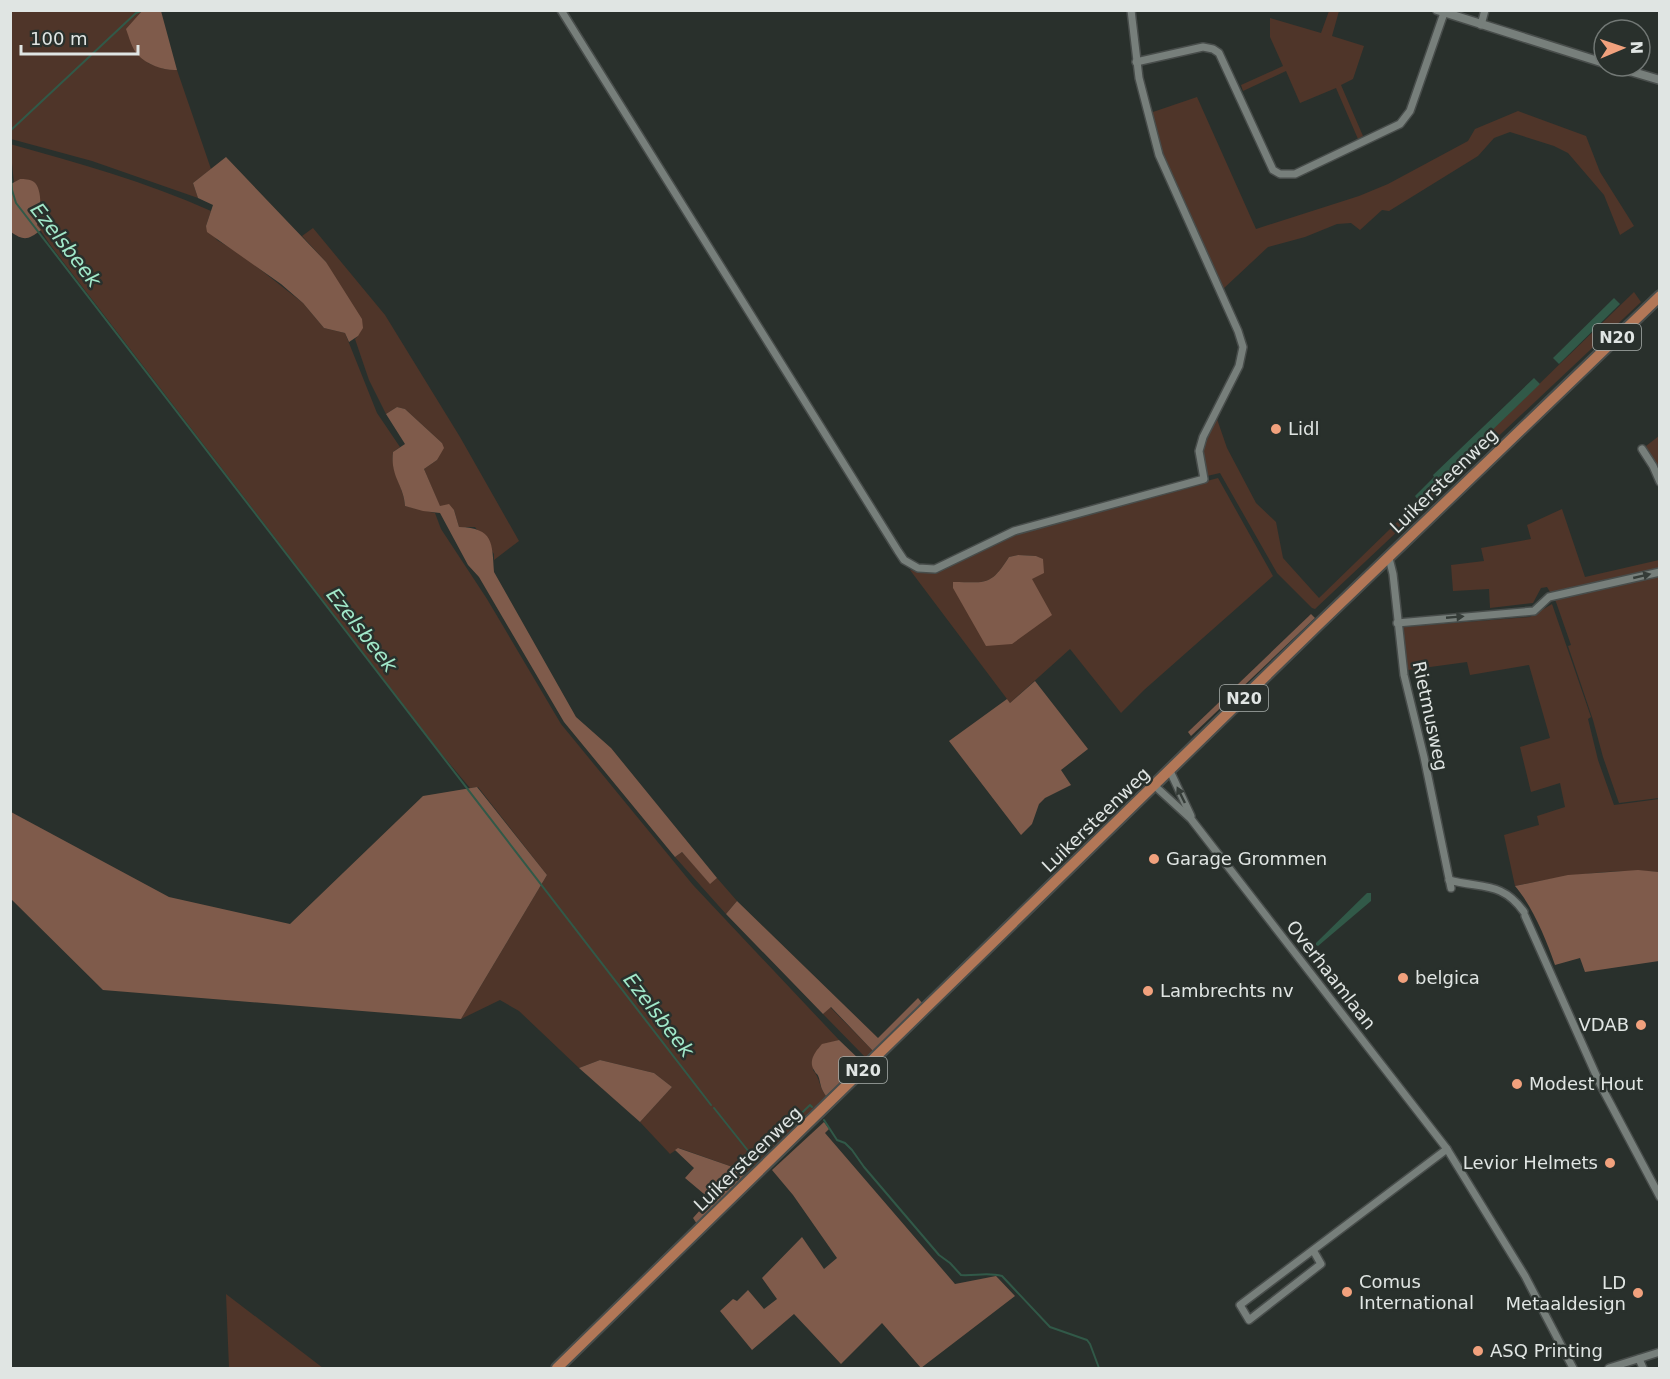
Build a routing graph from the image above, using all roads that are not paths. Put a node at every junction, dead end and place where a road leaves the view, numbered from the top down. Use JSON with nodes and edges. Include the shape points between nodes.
{"nodes":[{"id":1,"x":561,"y":10,"type":"edge"},
{"id":2,"x":1131,"y":10,"type":"edge"},
{"id":3,"x":1485,"y":10,"type":"edge"},
{"id":4,"x":1441,"y":12,"type":"edge"},
{"id":5,"x":1481,"y":25,"type":"junction"},
{"id":6,"x":1592,"y":59,"type":"edge"},
{"id":7,"x":1136,"y":62,"type":"junction"},
{"id":8,"x":1659,"y":296,"type":"edge"},
{"id":9,"x":1642,"y":449,"type":"dead end"},
{"id":10,"x":1659,"y":482,"type":"edge"},
{"id":11,"x":1389,"y":558,"type":"junction"},
{"id":12,"x":1659,"y":572,"type":"edge"},
{"id":13,"x":1397,"y":622,"type":"junction"},
{"id":14,"x":1170,"y":771,"type":"junction"},
{"id":15,"x":1155,"y":786,"type":"junction"},
{"id":16,"x":1191,"y":819,"type":"junction"},
{"id":17,"x":1449,"y":880,"type":"junction"},
{"id":18,"x":1451,"y":888,"type":"dead end"},
{"id":19,"x":1448,"y":1149,"type":"junction"},
{"id":20,"x":1659,"y":1197,"type":"edge"},
{"id":21,"x":1313,"y":1250,"type":"junction"},
{"id":22,"x":1659,"y":1352,"type":"edge"},
{"id":23,"x":1639,"y":1359,"type":"junction"},
{"id":24,"x":557,"y":1368,"type":"edge"},
{"id":25,"x":1573,"y":1368,"type":"edge"},
{"id":26,"x":1610,"y":1368,"type":"edge"},
{"id":27,"x":1643,"y":1368,"type":"edge"}],
"edges":[{"from":1,"to":7,"type":"street","via":[[898,551],[918,568],[935,569],[995,538],[1024,528],[1204,479],[1198,451],[1239,366],[1243,347],[1159,154]]},
{"from":2,"to":7,"type":"street"},
{"from":3,"to":5,"type":"street"},
{"from":4,"to":5,"type":"street"},
{"from":4,"to":7,"type":"street","via":[[1410,111],[1400,124],[1295,174],[1273,170],[1219,53],[1203,47]]},
{"from":5,"to":6,"type":"street"},
{"from":8,"to":11,"type":"main road","name":"Luikersteenweg","number":"N20"},
{"from":9,"to":10,"type":"street"},
{"from":11,"to":13,"type":"street","name":"Rietmusweg"},
{"from":11,"to":14,"type":"main road","name":"Luikersteenweg","number":"N20"},
{"from":13,"to":12,"type":"street","one_way":true,"via":[[1534,610],[1548,597]]},
{"from":13,"to":17,"type":"street","name":"Rietmusweg","via":[[1404,675]]},
{"from":14,"to":15,"type":"main road","name":"Luikersteenweg","number":"N20"},
{"from":16,"to":14,"type":"street","name":"Overhaamlaan","one_way":true},
{"from":15,"to":16,"type":"street","name":"Overhaamlaan"},
{"from":15,"to":24,"type":"main road","name":"Luikersteenweg","number":"N20"},
{"from":16,"to":19,"type":"street","name":"Overhaamlaan"},
{"from":17,"to":18,"type":"street","name":"Rietmusweg"},
{"from":17,"to":20,"type":"street","via":[[1504,892],[1525,914],[1600,1086]]},
{"from":19,"to":21,"type":"street"},
{"from":19,"to":25,"type":"street","name":"Overhaamlaan","via":[[1525,1276]]},
{"from":21,"to":21,"type":"street","via":[[1321,1264],[1249,1320],[1240,1305]]},
{"from":22,"to":23,"type":"street"},
{"from":23,"to":26,"type":"street"},
{"from":23,"to":27,"type":"street"}]}
